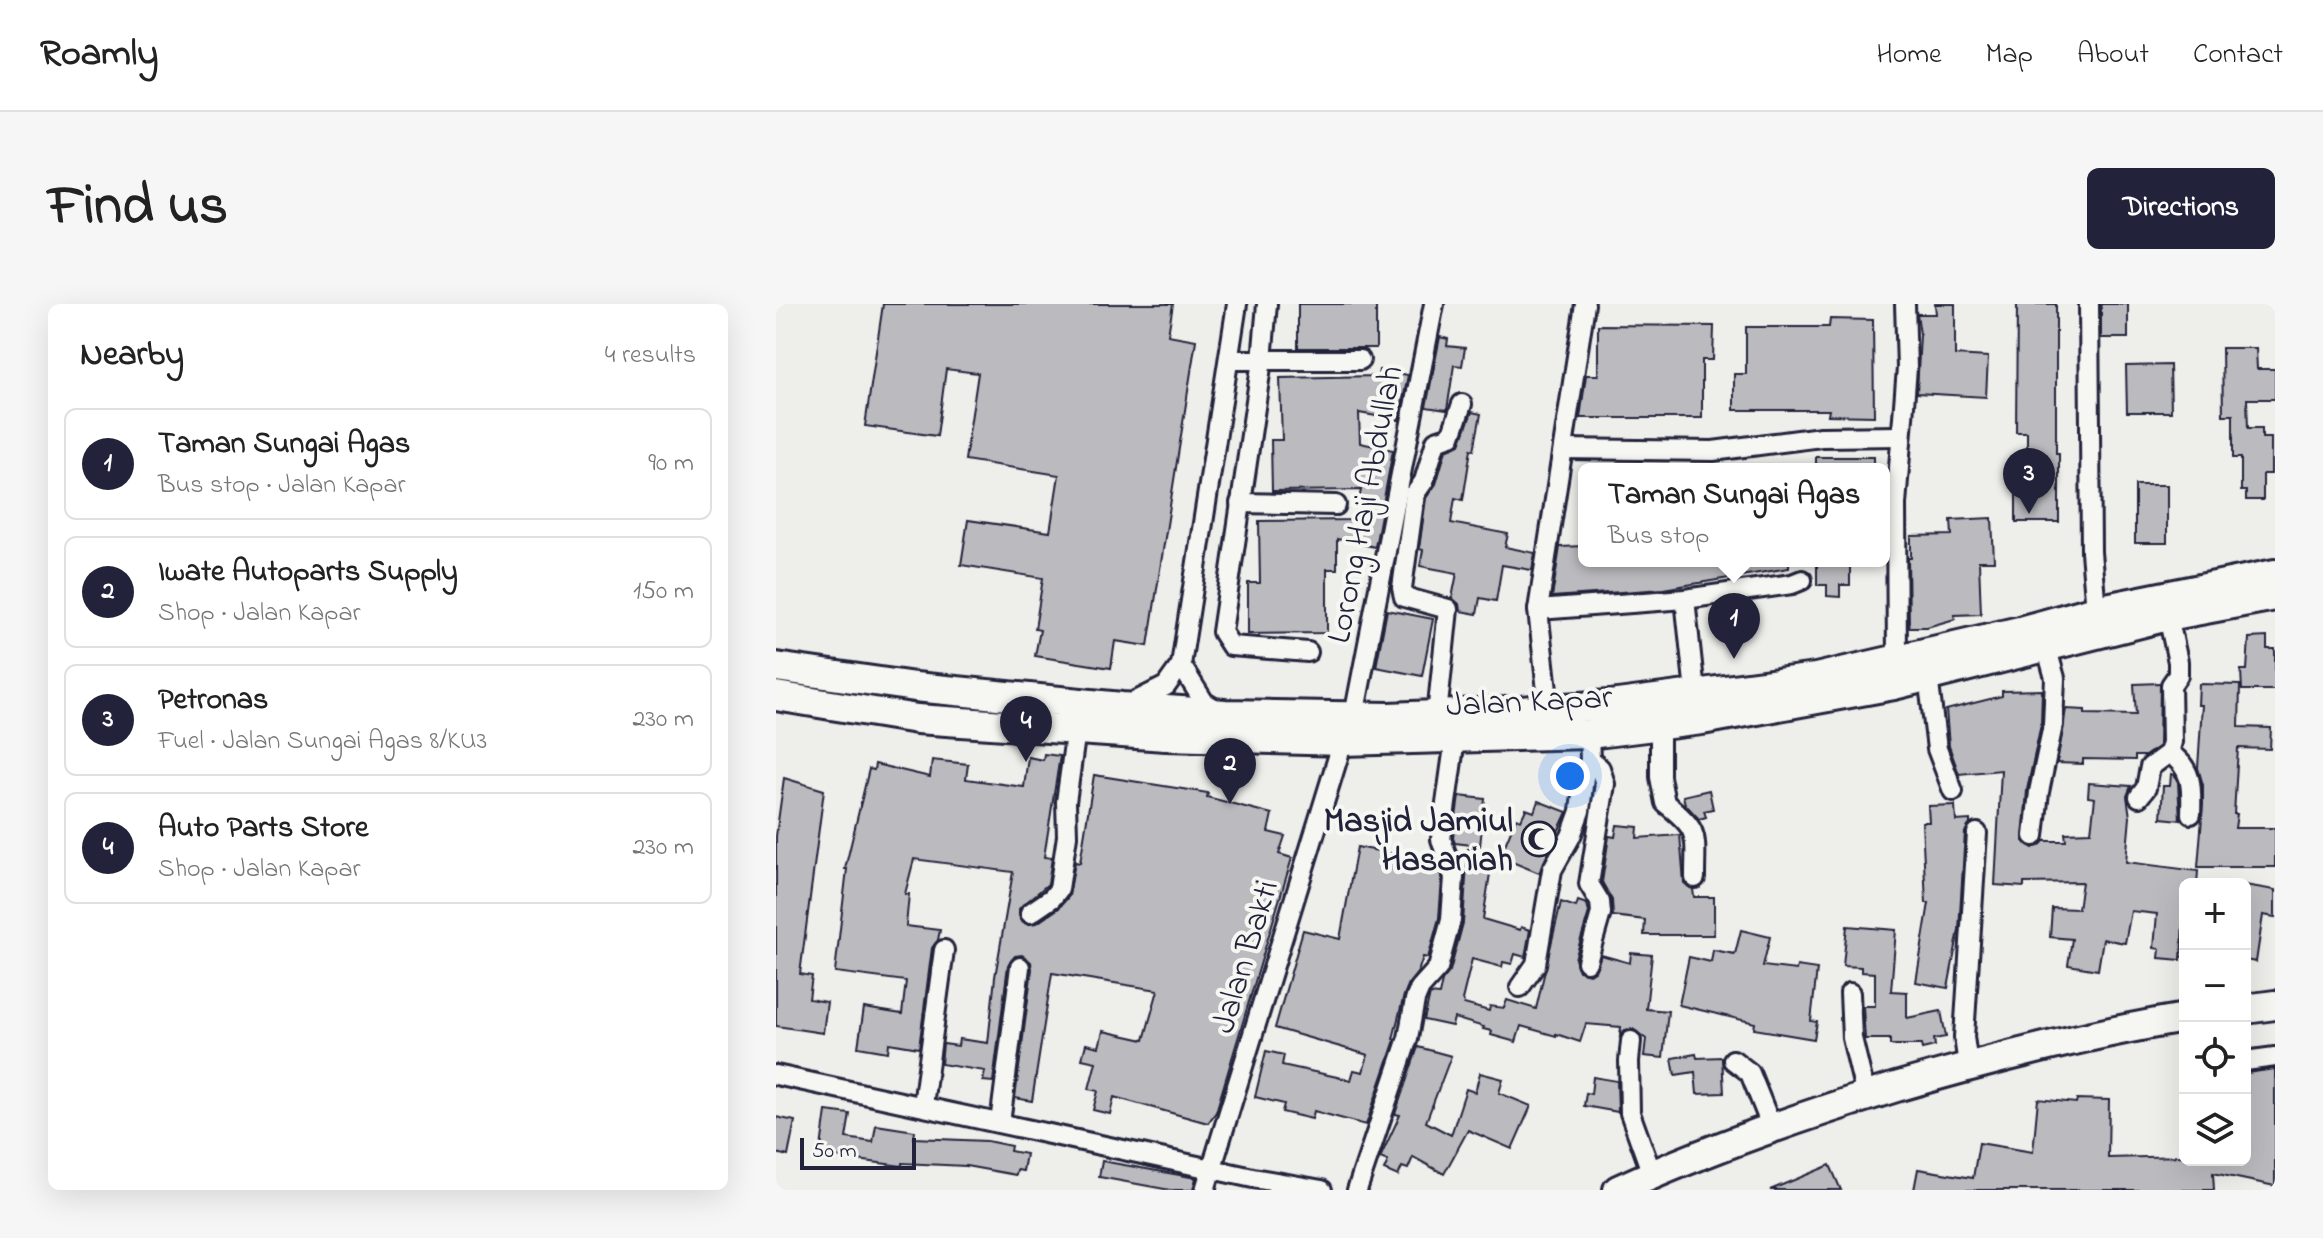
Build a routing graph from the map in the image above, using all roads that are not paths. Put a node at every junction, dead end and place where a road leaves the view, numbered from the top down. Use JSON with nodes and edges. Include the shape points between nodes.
{"nodes":[{"id":1,"x":1237,"y":304,"type":"edge"},
{"id":2,"x":1267,"y":304,"type":"edge"},
{"id":3,"x":1434,"y":304,"type":"edge"},
{"id":4,"x":1585,"y":304,"type":"edge"},
{"id":5,"x":1905,"y":304,"type":"edge"},
{"id":6,"x":2089,"y":304,"type":"edge"},
{"id":7,"x":1230,"y":360,"type":"junction"},
{"id":8,"x":1262,"y":360,"type":"junction"},
{"id":9,"x":1360,"y":360,"type":"dead end"},
{"id":10,"x":1462,"y":404,"type":"dead end"},
{"id":11,"x":1900,"y":436,"type":"junction"},
{"id":12,"x":1563,"y":449,"type":"junction"},
{"id":13,"x":1240,"y":503,"type":"junction"},
{"id":14,"x":1336,"y":505,"type":"dead end"},
{"id":15,"x":2275,"y":574,"type":"edge"},
{"id":16,"x":1802,"y":580,"type":"dead end"},
{"id":17,"x":2275,"y":596,"type":"edge"},
{"id":18,"x":1685,"y":599,"type":"junction"},
{"id":19,"x":1538,"y":610,"type":"junction"},
{"id":20,"x":2096,"y":610,"type":"junction"},
{"id":21,"x":2168,"y":616,"type":"junction"},
{"id":22,"x":2046,"y":646,"type":"junction"},
{"id":23,"x":1308,"y":652,"type":"dead end"},
{"id":24,"x":1897,"y":661,"type":"junction"},
{"id":25,"x":1181,"y":665,"type":"junction"},
{"id":26,"x":776,"y":667,"type":"edge"},
{"id":27,"x":1928,"y":676,"type":"junction"},
{"id":28,"x":1695,"y":692,"type":"junction"},
{"id":29,"x":776,"y":696,"type":"edge"},
{"id":30,"x":1122,"y":707,"type":"junction"},
{"id":31,"x":1549,"y":709,"type":"junction"},
{"id":32,"x":1225,"y":714,"type":"junction"},
{"id":33,"x":1437,"y":715,"type":"junction"},
{"id":34,"x":1660,"y":726,"type":"junction"},
{"id":35,"x":1348,"y":728,"type":"junction"},
{"id":36,"x":1076,"y":730,"type":"junction"},
{"id":37,"x":1455,"y":739,"type":"junction"},
{"id":38,"x":1590,"y":747,"type":"junction"},
{"id":39,"x":2169,"y":753,"type":"junction"},
{"id":40,"x":1953,"y":791,"type":"dead end"},
{"id":41,"x":2139,"y":797,"type":"dead end"},
{"id":42,"x":2191,"y":814,"type":"dead end"},
{"id":43,"x":1977,"y":833,"type":"dead end"},
{"id":44,"x":2034,"y":836,"type":"dead end"},
{"id":45,"x":1695,"y":878,"type":"dead end"},
{"id":46,"x":1030,"y":913,"type":"dead end"},
{"id":47,"x":944,"y":950,"type":"dead end"},
{"id":48,"x":1587,"y":962,"type":"dead end"},
{"id":49,"x":1020,"y":967,"type":"dead end"},
{"id":50,"x":1520,"y":987,"type":"dead end"},
{"id":51,"x":1850,"y":993,"type":"dead end"},
{"id":52,"x":2275,"y":1005,"type":"edge"},
{"id":53,"x":2251,"y":1008,"type":"edge"},
{"id":54,"x":2179,"y":1019,"type":"edge"},
{"id":55,"x":1631,"y":1041,"type":"dead end"},
{"id":56,"x":2275,"y":1057,"type":"edge"},
{"id":57,"x":1733,"y":1060,"type":"dead end"},
{"id":58,"x":2251,"y":1060,"type":"edge"},
{"id":59,"x":1968,"y":1065,"type":"junction"},
{"id":60,"x":776,"y":1075,"type":"edge"},
{"id":61,"x":1866,"y":1096,"type":"junction"},
{"id":62,"x":923,"y":1105,"type":"junction"},
{"id":63,"x":1000,"y":1123,"type":"junction"},
{"id":64,"x":1772,"y":1128,"type":"junction"},
{"id":65,"x":1212,"y":1168,"type":"junction"},
{"id":66,"x":1652,"y":1174,"type":"junction"},
{"id":67,"x":1205,"y":1190,"type":"edge"},
{"id":68,"x":1322,"y":1190,"type":"edge"},
{"id":69,"x":1357,"y":1190,"type":"edge"},
{"id":70,"x":1618,"y":1190,"type":"edge"}],
"edges":[{"from":1,"to":7,"type":"street"},
{"from":2,"to":8,"type":"street"},
{"from":3,"to":35,"type":"street","name":"Lorong Haji Abdullah"},
{"from":4,"to":12,"type":"street"},
{"from":5,"to":11,"type":"street","via":[[1907,368]]},
{"from":6,"to":20,"type":"street"},
{"from":7,"to":8,"type":"street"},
{"from":7,"to":25,"type":"street"},
{"from":8,"to":9,"type":"street"},
{"from":8,"to":13,"type":"street"},
{"from":10,"to":33,"type":"street","via":[[1451,436],[1436,441],[1415,494],[1402,588],[1404,597],[1448,609]]},
{"from":11,"to":12,"type":"street","via":[[1821,437],[1713,451]]},
{"from":11,"to":24,"type":"street"},
{"from":12,"to":19,"type":"street"},
{"from":13,"to":14,"type":"street"},
{"from":13,"to":23,"type":"street","via":[[1222,632],[1231,646]]},
{"from":15,"to":20,"type":"highway","name":"Jalan Kapar"},
{"from":16,"to":18,"type":"street"},
{"from":17,"to":21,"type":"highway","name":"Jalan Kapar"},
{"from":18,"to":19,"type":"street"},
{"from":18,"to":28,"type":"street"},
{"from":19,"to":31,"type":"street"},
{"from":20,"to":24,"type":"highway","name":"Jalan Kapar"},
{"from":21,"to":22,"type":"highway","name":"Jalan Kapar"},
{"from":21,"to":39,"type":"street","via":[[2178,662],[2171,685]]},
{"from":22,"to":27,"type":"highway","name":"Jalan Kapar"},
{"from":22,"to":44,"type":"street","via":[[2055,678],[2053,725]]},
{"from":24,"to":28,"type":"highway","name":"Jalan Kapar","via":[[1816,678]]},
{"from":25,"to":30,"type":"street","via":[[1166,686]]},
{"from":25,"to":32,"type":"street","via":[[1204,702]]},
{"from":26,"to":30,"type":"highway","name":"Jalan Kapar"},
{"from":27,"to":34,"type":"highway","name":"Jalan Kapar"},
{"from":27,"to":40,"type":"street","via":[[1937,749]]},
{"from":28,"to":31,"type":"highway","name":"Jalan Kapar"},
{"from":29,"to":36,"type":"highway","name":"Jalan Kapar","via":[[917,719]]},
{"from":30,"to":32,"type":"highway","name":"Jalan Kapar"},
{"from":31,"to":33,"type":"highway","name":"Jalan Kapar"},
{"from":32,"to":35,"type":"highway","name":"Jalan Kapar"},
{"from":33,"to":35,"type":"highway","name":"Jalan Kapar"},
{"from":34,"to":38,"type":"highway","name":"Jalan Kapar"},
{"from":34,"to":45,"type":"street","via":[[1665,803],[1695,834]]},
{"from":35,"to":36,"type":"highway","name":"Jalan Kapar"},
{"from":35,"to":37,"type":"highway","name":"Jalan Kapar"},
{"from":35,"to":65,"type":"street","name":"Jalan Bakti"},
{"from":36,"to":46,"type":"street","via":[[1059,889]]},
{"from":37,"to":38,"type":"highway","name":"Jalan Kapar"},
{"from":37,"to":69,"type":"street","via":[[1441,839],[1454,877],[1451,920],[1438,968],[1415,1000],[1404,1051]]},
{"from":38,"to":48,"type":"street","via":[[1605,784],[1589,884],[1601,913]]},
{"from":38,"to":50,"type":"street","via":[[1580,811],[1552,870],[1536,964]]},
{"from":39,"to":41,"type":"street","via":[[2150,767]]},
{"from":39,"to":42,"type":"street","via":[[2188,770]]},
{"from":43,"to":59,"type":"street","via":[[1964,1037]]},
{"from":47,"to":62,"type":"street"},
{"from":49,"to":63,"type":"street"},
{"from":51,"to":61,"type":"street","via":[[1852,1038]]},
{"from":52,"to":53,"type":"highway"},
{"from":54,"to":59,"type":"highway"},
{"from":55,"to":66,"type":"street","via":[[1630,1113]]},
{"from":56,"to":58,"type":"street"},
{"from":57,"to":64,"type":"street","via":[[1750,1073]]},
{"from":59,"to":61,"type":"highway"},
{"from":60,"to":62,"type":"street"},
{"from":61,"to":64,"type":"highway"},
{"from":62,"to":63,"type":"street"},
{"from":63,"to":65,"type":"street"},
{"from":64,"to":66,"type":"highway"},
{"from":65,"to":67,"type":"street","name":"Jalan Bakti"},
{"from":65,"to":68,"type":"street"},
{"from":66,"to":70,"type":"highway"}]}
